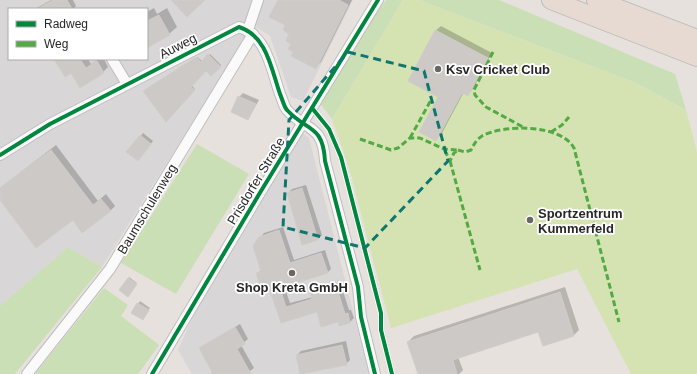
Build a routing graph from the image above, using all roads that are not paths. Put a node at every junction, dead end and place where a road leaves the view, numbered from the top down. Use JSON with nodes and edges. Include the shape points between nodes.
{"nodes":[{"id":1,"x":258,"y":0,"type":"edge"},
{"id":2,"x":378,"y":0,"type":"edge"},
{"id":3,"x":550,"y":0,"type":"edge"},
{"id":4,"x":596,"y":0,"type":"edge"},
{"id":5,"x":250,"y":32,"type":"junction"},
{"id":6,"x":697,"y":39,"type":"edge"},
{"id":7,"x":697,"y":57,"type":"edge"},
{"id":8,"x":113,"y":60,"type":"edge"},
{"id":9,"x":127,"y":84,"type":"junction"},
{"id":10,"x":304,"y":122,"type":"junction"},
{"id":11,"x":0,"y":155,"type":"edge"},
{"id":12,"x":27,"y":374,"type":"edge"},
{"id":13,"x":152,"y":374,"type":"edge"},
{"id":14,"x":375,"y":374,"type":"edge"}],
"edges":[{"from":1,"to":5,"type":"street","name":"Baumschulenweg"},
{"from":2,"to":10,"type":"street","name":"Prisdorfer Straße"},
{"from":3,"to":7,"type":"highway"},
{"from":4,"to":6,"type":"highway"},
{"from":5,"to":9,"type":"street","name":"Auweg","via":[[239,27]]},
{"from":5,"to":10,"type":"street","via":[[262,43],[286,110]]},
{"from":5,"to":12,"type":"street","name":"Baumschulenweg","via":[[110,269]]},
{"from":8,"to":9,"type":"street"},
{"from":9,"to":11,"type":"street","name":"Auweg","via":[[50,124]]},
{"from":10,"to":13,"type":"street","name":"Prisdorfer Straße"},
{"from":10,"to":14,"type":"street","via":[[312,127],[322,141],[358,287],[361,317]]}]}
